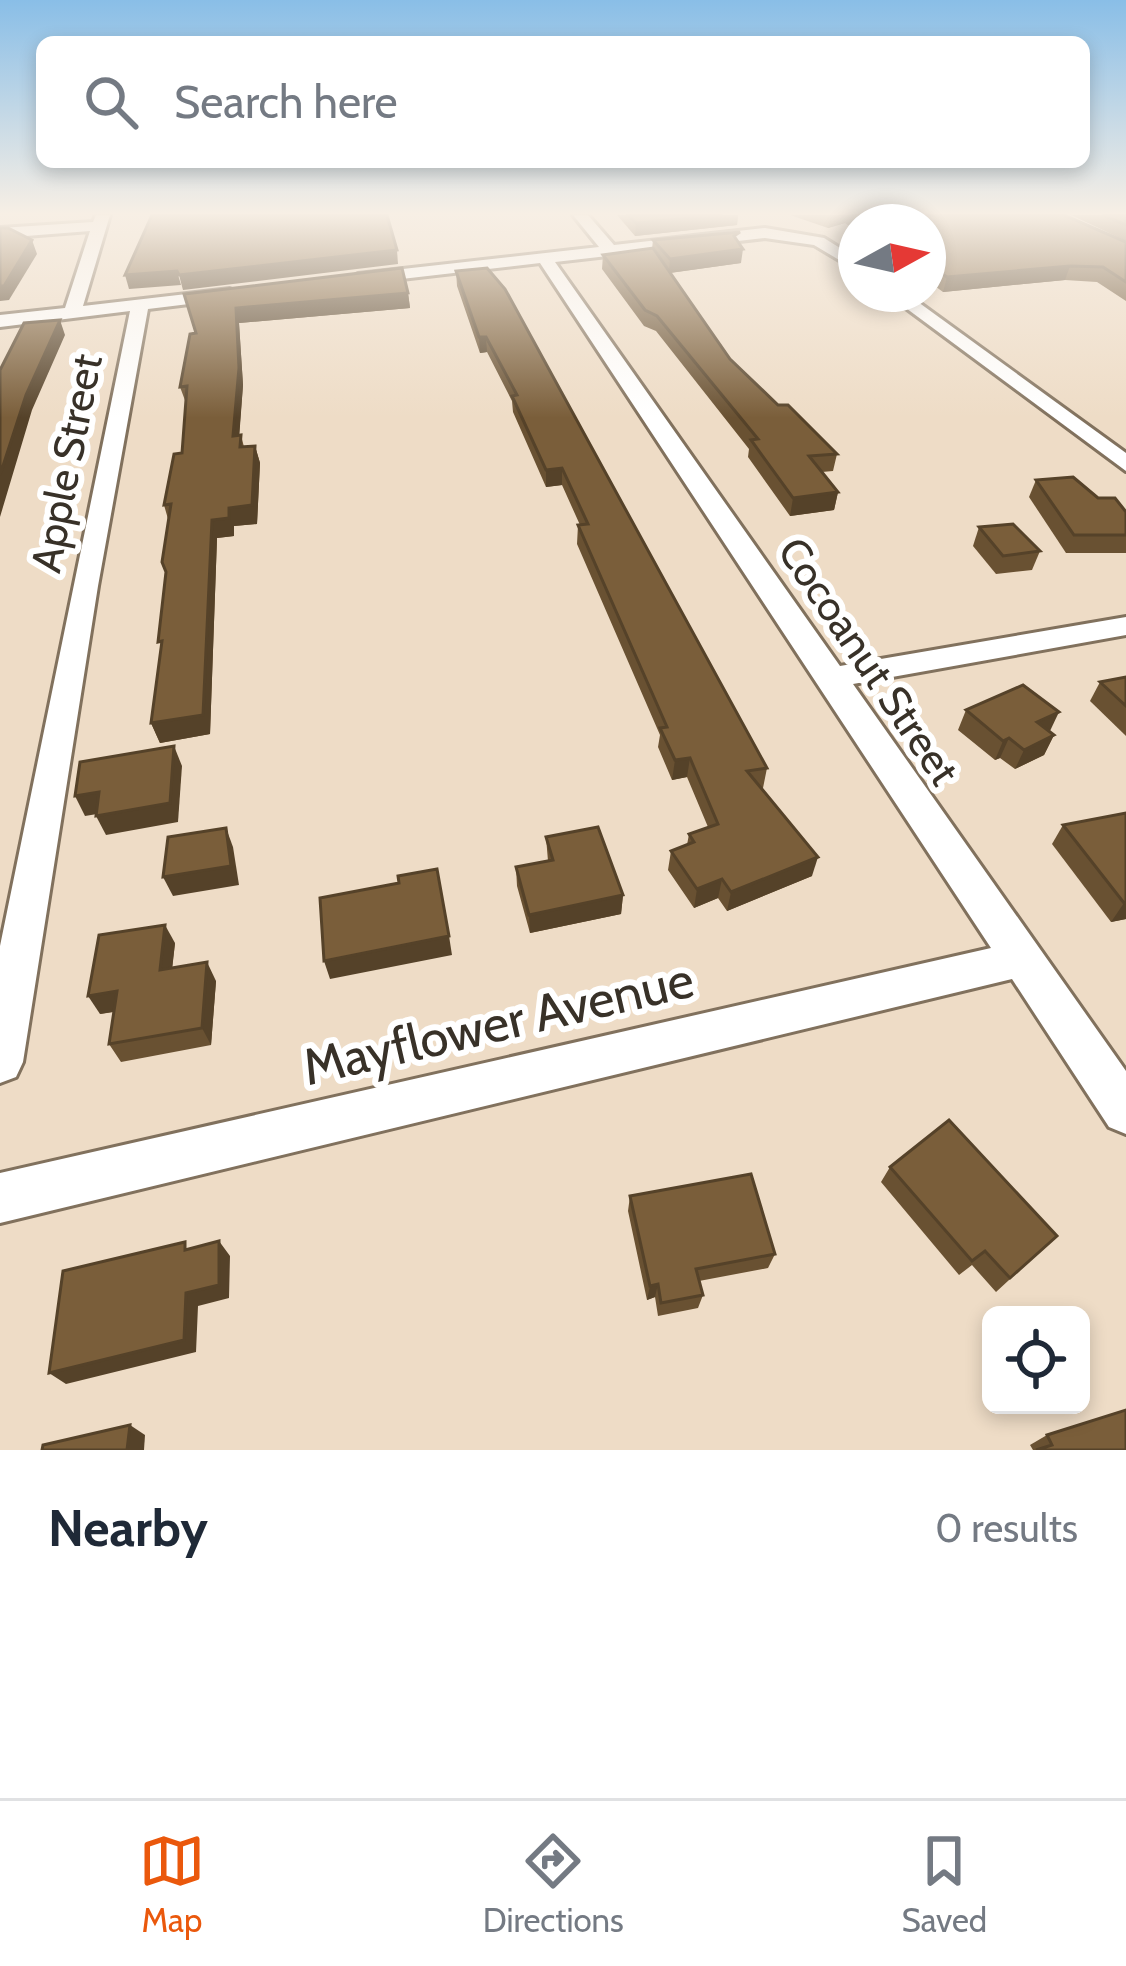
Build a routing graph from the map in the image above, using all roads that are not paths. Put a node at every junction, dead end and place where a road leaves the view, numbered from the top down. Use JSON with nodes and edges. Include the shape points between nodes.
{"nodes":[{"id":1,"x":82,"y":283,"type":"edge"},
{"id":2,"x":561,"y":283,"type":"edge"},
{"id":3,"x":259,"y":291,"type":"edge"},
{"id":4,"x":140,"y":305,"type":"junction"},
{"id":5,"x":920,"y":312,"type":"edge"},
{"id":6,"x":72,"y":313,"type":"junction"},
{"id":7,"x":0,"y":321,"type":"edge"},
{"id":8,"x":1126,"y":464,"type":"edge"},
{"id":9,"x":1126,"y":626,"type":"edge"},
{"id":10,"x":830,"y":678,"type":"junction"},
{"id":11,"x":1022,"y":959,"type":"junction"},
{"id":12,"x":0,"y":1062,"type":"edge"},
{"id":13,"x":1126,"y":1112,"type":"edge"},
{"id":14,"x":0,"y":1198,"type":"edge"}],
"edges":[{"from":1,"to":6,"type":"street"},
{"from":2,"to":10,"type":"street","name":"Cocoanut Street"},
{"from":3,"to":4,"type":"street"},
{"from":4,"to":6,"type":"street"},
{"from":4,"to":12,"type":"street","name":"Apple Street"},
{"from":5,"to":8,"type":"street"},
{"from":6,"to":7,"type":"street"},
{"from":9,"to":10,"type":"street"},
{"from":10,"to":11,"type":"street","name":"Cocoanut Street"},
{"from":11,"to":13,"type":"street","name":"Cocoanut Street"},
{"from":11,"to":14,"type":"street","name":"Mayflower Avenue"}]}
